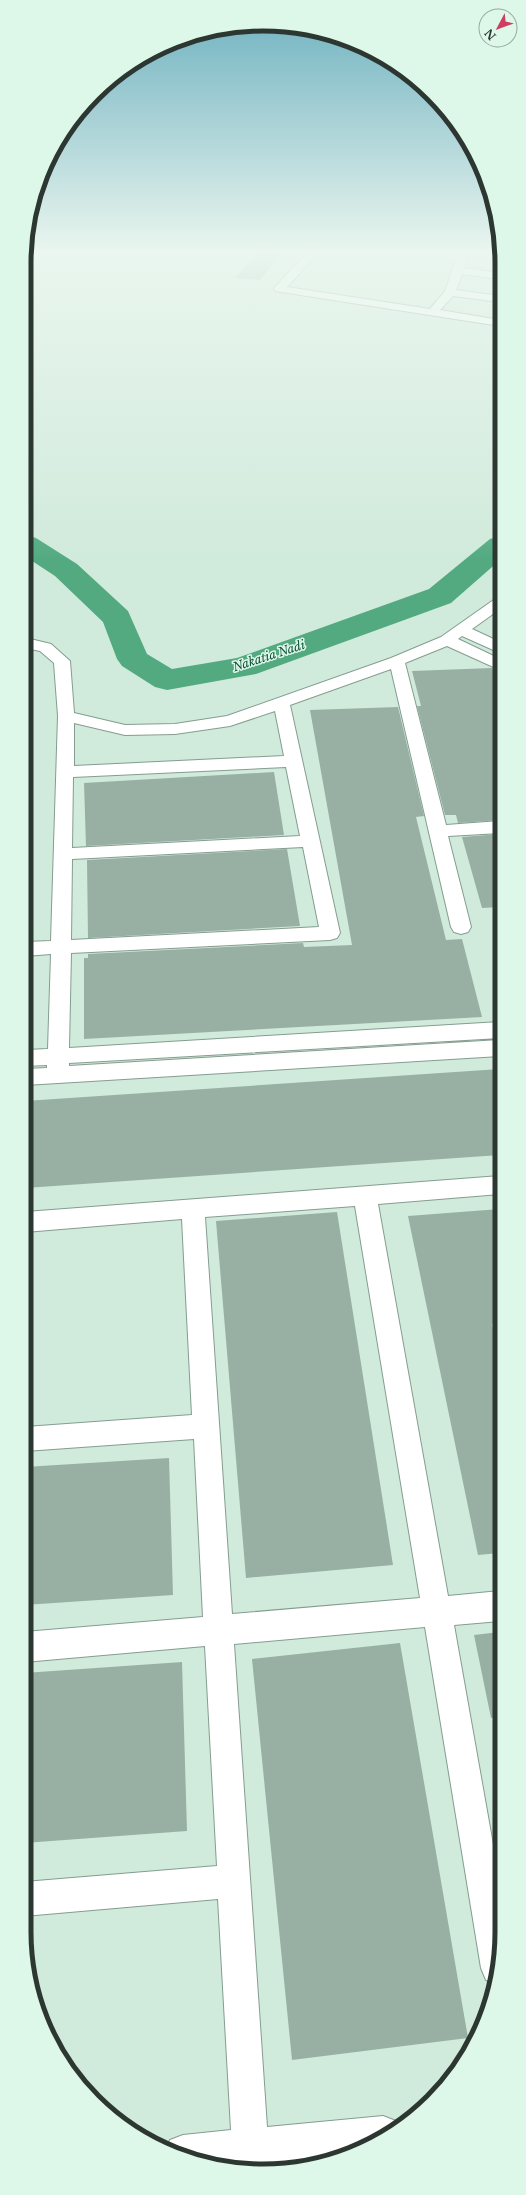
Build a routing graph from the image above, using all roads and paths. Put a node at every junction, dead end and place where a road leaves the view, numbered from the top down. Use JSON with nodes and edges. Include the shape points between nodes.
{"nodes":[{"id":1,"x":495,"y":606,"type":"edge"},
{"id":2,"x":461,"y":630,"type":"junction"},
{"id":3,"x":447,"y":640,"type":"junction"},
{"id":4,"x":31,"y":644,"type":"edge"},
{"id":5,"x":495,"y":646,"type":"edge"},
{"id":6,"x":397,"y":661,"type":"junction"},
{"id":7,"x":495,"y":663,"type":"edge"},
{"id":8,"x":281,"y":702,"type":"junction"},
{"id":9,"x":66,"y":716,"type":"junction"},
{"id":10,"x":294,"y":761,"type":"junction"},
{"id":11,"x":65,"y":772,"type":"junction"},
{"id":12,"x":495,"y":827,"type":"edge"},
{"id":13,"x":438,"y":830,"type":"junction"},
{"id":14,"x":311,"y":841,"type":"junction"},
{"id":15,"x":63,"y":854,"type":"junction"},
{"id":16,"x":461,"y":927,"type":"dead end"},
{"id":17,"x":61,"y":947,"type":"junction"},
{"id":18,"x":31,"y":949,"type":"edge"},
{"id":19,"x":495,"y":1030,"type":"edge"},
{"id":20,"x":495,"y":1048,"type":"edge"},
{"id":21,"x":31,"y":1059,"type":"edge"},
{"id":22,"x":58,"y":1065,"type":"junction"},
{"id":23,"x":31,"y":1075,"type":"edge"},
{"id":24,"x":495,"y":1185,"type":"edge"},
{"id":25,"x":365,"y":1196,"type":"junction"},
{"id":26,"x":193,"y":1209,"type":"junction"},
{"id":27,"x":31,"y":1222,"type":"edge"},
{"id":28,"x":206,"y":1426,"type":"junction"},
{"id":29,"x":31,"y":1439,"type":"edge"},
{"id":30,"x":495,"y":1606,"type":"edge"},
{"id":31,"x":437,"y":1612,"type":"junction"},
{"id":32,"x":219,"y":1630,"type":"junction"},
{"id":33,"x":31,"y":1646,"type":"edge"},
{"id":34,"x":233,"y":1881,"type":"junction"},
{"id":35,"x":31,"y":1898,"type":"edge"},
{"id":36,"x":495,"y":1949,"type":"edge"},
{"id":37,"x":376,"y":2135,"type":"edge"},
{"id":38,"x":250,"y":2147,"type":"junction"},
{"id":39,"x":190,"y":2152,"type":"edge"}],
"edges":[{"from":1,"to":2,"type":"street"},
{"from":2,"to":3,"type":"street"},
{"from":2,"to":5,"type":"street"},
{"from":3,"to":6,"type":"street"},
{"from":3,"to":7,"type":"street"},
{"from":4,"to":9,"type":"street","via":[[45,646],[62,662]]},
{"from":6,"to":8,"type":"street"},
{"from":6,"to":13,"type":"street"},
{"from":8,"to":9,"type":"street","via":[[230,721],[175,729],[125,730]]},
{"from":8,"to":10,"type":"street"},
{"from":9,"to":11,"type":"street"},
{"from":10,"to":11,"type":"street"},
{"from":10,"to":14,"type":"street"},
{"from":11,"to":15,"type":"street"},
{"from":12,"to":13,"type":"street"},
{"from":13,"to":16,"type":"street"},
{"from":14,"to":15,"type":"street"},
{"from":14,"to":17,"type":"street","via":[[330,933]]},
{"from":15,"to":17,"type":"street"},
{"from":17,"to":18,"type":"street"},
{"from":17,"to":22,"type":"street"},
{"from":19,"to":22,"type":"street"},
{"from":20,"to":22,"type":"street"},
{"from":21,"to":22,"type":"street"},
{"from":22,"to":23,"type":"street"},
{"from":24,"to":25,"type":"street"},
{"from":25,"to":26,"type":"street"},
{"from":25,"to":31,"type":"street"},
{"from":26,"to":27,"type":"street"},
{"from":26,"to":28,"type":"street"},
{"from":28,"to":29,"type":"street"},
{"from":28,"to":32,"type":"street"},
{"from":30,"to":31,"type":"street"},
{"from":31,"to":32,"type":"street"},
{"from":31,"to":36,"type":"street"},
{"from":32,"to":33,"type":"street"},
{"from":32,"to":34,"type":"street"},
{"from":34,"to":35,"type":"street"},
{"from":34,"to":38,"type":"street"},
{"from":37,"to":38,"type":"street"},
{"from":38,"to":39,"type":"street"}]}
